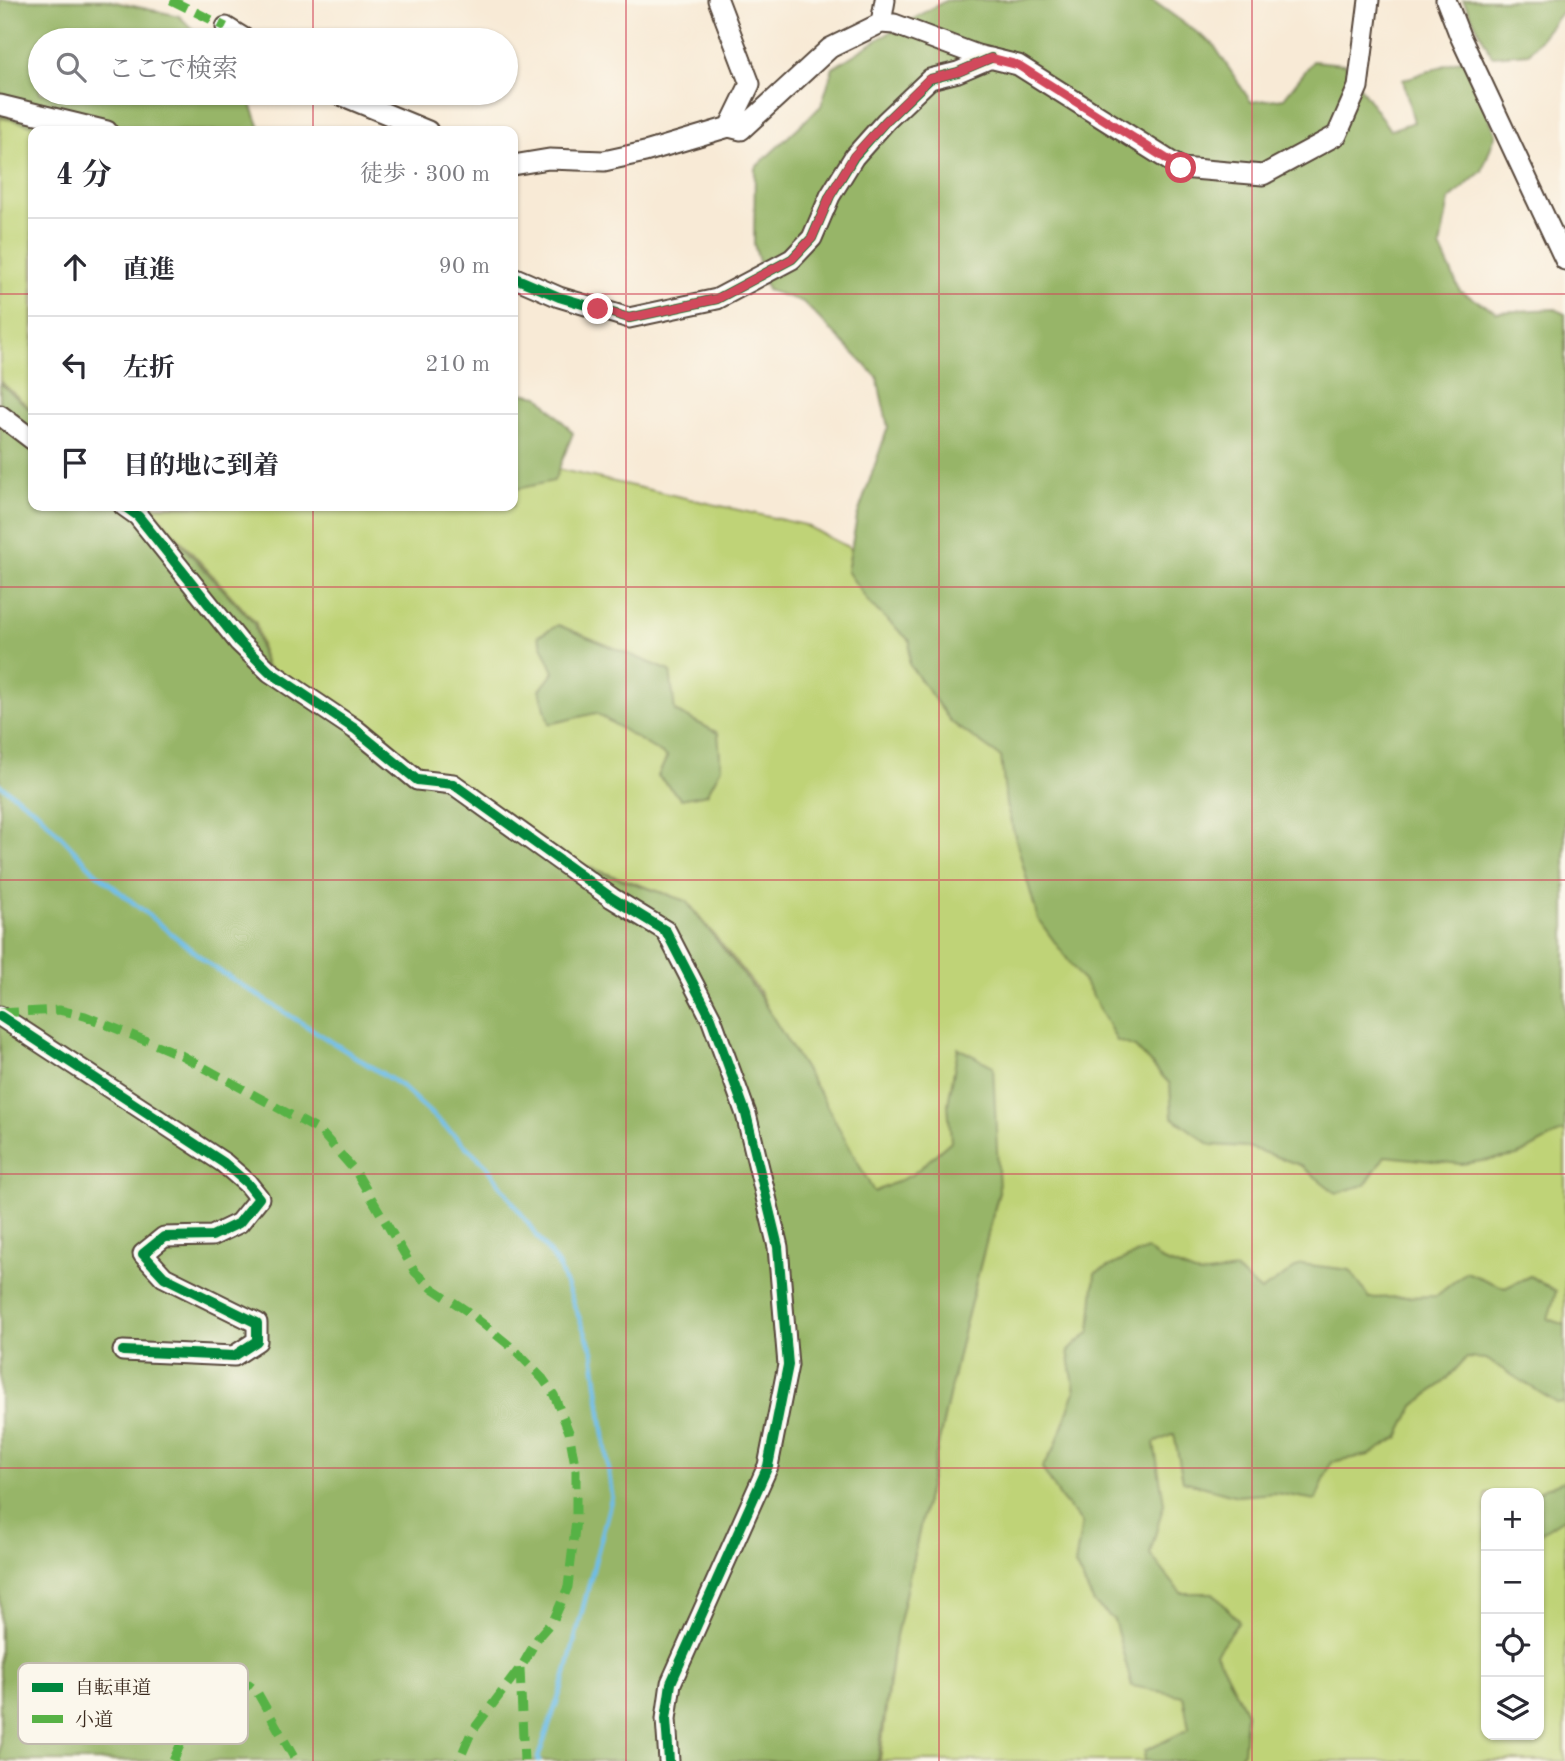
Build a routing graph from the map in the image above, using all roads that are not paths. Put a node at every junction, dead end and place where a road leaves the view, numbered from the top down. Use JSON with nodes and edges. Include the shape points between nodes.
{"nodes":[{"id":1,"x":718,"y":0,"type":"edge"},
{"id":2,"x":885,"y":0,"type":"edge"},
{"id":3,"x":1369,"y":0,"type":"edge"},
{"id":4,"x":1446,"y":0,"type":"edge"},
{"id":5,"x":881,"y":23,"type":"junction"},
{"id":6,"x":991,"y":58,"type":"junction"},
{"id":7,"x":0,"y":105,"type":"edge"},
{"id":8,"x":365,"y":105,"type":"edge"},
{"id":9,"x":86,"y":126,"type":"edge"},
{"id":10,"x":416,"y":126,"type":"edge"},
{"id":11,"x":729,"y":127,"type":"junction"},
{"id":12,"x":518,"y":163,"type":"edge"},
{"id":13,"x":1565,"y":260,"type":"edge"},
{"id":14,"x":518,"y":279,"type":"edge"},
{"id":15,"x":0,"y":415,"type":"edge"},
{"id":16,"x":28,"y":436,"type":"edge"},
{"id":17,"x":131,"y":511,"type":"edge"},
{"id":18,"x":0,"y":1016,"type":"edge"},
{"id":19,"x":123,"y":1351,"type":"dead end"},
{"id":20,"x":669,"y":1761,"type":"edge"}],
"edges":[{"from":1,"to":11,"type":"street","via":[[750,85]]},
{"from":2,"to":5,"type":"street"},
{"from":3,"to":6,"type":"street","via":[[1358,87],[1337,135],[1263,175],[1181,168],[1018,65]]},
{"from":4,"to":13,"type":"street"},
{"from":5,"to":6,"type":"street"},
{"from":5,"to":11,"type":"street","via":[[830,48],[741,130]]},
{"from":6,"to":14,"type":"street","via":[[929,79],[854,156],[812,238],[792,259],[717,299],[629,318]]},
{"from":7,"to":9,"type":"street"},
{"from":8,"to":10,"type":"street"},
{"from":11,"to":12,"type":"street","via":[[604,161]]},
{"from":15,"to":16,"type":"street"},
{"from":17,"to":20,"type":"street","via":[[270,673],[355,729],[417,780],[453,784],[612,898],[666,931],[711,1018],[746,1114],[778,1247],[788,1365],[768,1466],[671,1683],[666,1719]]},
{"from":18,"to":19,"type":"street","via":[[224,1163],[259,1198],[239,1223],[212,1236],[164,1237],[143,1254],[164,1277],[257,1323],[257,1342],[234,1356]]}]}
